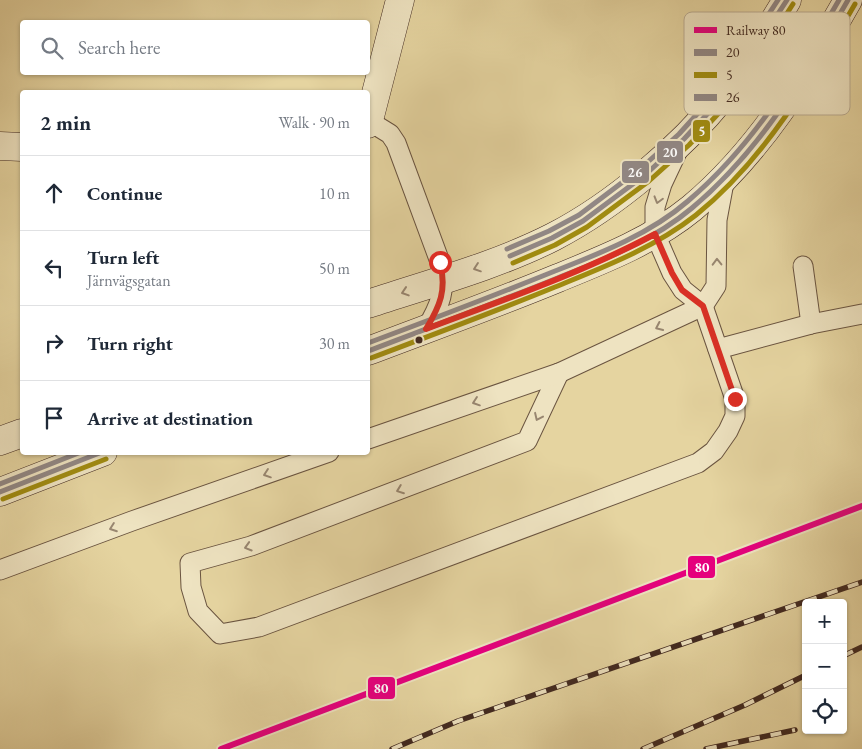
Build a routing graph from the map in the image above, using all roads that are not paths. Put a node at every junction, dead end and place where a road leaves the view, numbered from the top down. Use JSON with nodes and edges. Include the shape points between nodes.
{"nodes":[{"id":1,"x":400,"y":0,"type":"edge"},
{"id":2,"x":787,"y":0,"type":"edge"},
{"id":3,"x":848,"y":0,"type":"edge"},
{"id":4,"x":780,"y":12,"type":"edge"},
{"id":5,"x":841,"y":12,"type":"edge"},
{"id":6,"x":370,"y":114,"type":"edge"},
{"id":7,"x":706,"y":115,"type":"edge"},
{"id":8,"x":778,"y":115,"type":"edge"},
{"id":9,"x":370,"y":123,"type":"edge"},
{"id":10,"x":684,"y":139,"type":"junction"},
{"id":11,"x":0,"y":146,"type":"edge"},
{"id":12,"x":20,"y":147,"type":"edge"},
{"id":13,"x":725,"y":177,"type":"junction"},
{"id":14,"x":655,"y":234,"type":"junction"},
{"id":15,"x":803,"y":266,"type":"dead end"},
{"id":16,"x":443,"y":279,"type":"junction"},
{"id":17,"x":370,"y":303,"type":"edge"},
{"id":18,"x":703,"y":306,"type":"junction"},
{"id":19,"x":862,"y":314,"type":"edge"},
{"id":20,"x":811,"y":324,"type":"junction"},
{"id":21,"x":426,"y":329,"type":"junction"},
{"id":22,"x":718,"y":349,"type":"junction"},
{"id":23,"x":370,"y":350,"type":"edge"},
{"id":24,"x":559,"y":373,"type":"junction"},
{"id":25,"x":20,"y":434,"type":"edge"},
{"id":26,"x":370,"y":438,"type":"edge"},
{"id":27,"x":0,"y":441,"type":"edge"},
{"id":28,"x":95,"y":455,"type":"edge"},
{"id":29,"x":320,"y":455,"type":"edge"},
{"id":30,"x":0,"y":492,"type":"edge"},
{"id":31,"x":0,"y":570,"type":"edge"}],
"edges":[{"from":1,"to":6,"type":"main road"},
{"from":2,"to":4,"type":"main road"},
{"from":3,"to":5,"type":"main road"},
{"from":7,"to":10,"type":"main road"},
{"from":8,"to":13,"type":"main road"},
{"from":9,"to":16,"type":"lane","via":[[390,134],[396,143],[436,248]]},
{"from":10,"to":14,"type":"lane","one_way":true,"via":[[662,184],[655,207]]},
{"from":10,"to":16,"type":"main road","one_way":true,"via":[[644,175],[583,221],[510,256]]},
{"from":11,"to":12,"type":"main road"},
{"from":13,"to":14,"type":"main road","via":[[691,208]]},
{"from":18,"to":13,"type":"lane","one_way":true,"via":[[716,286],[718,220]]},
{"from":14,"to":18,"type":"lane","via":[[682,290]]},
{"from":14,"to":21,"type":"main road","via":[[576,271]]},
{"from":15,"to":20,"type":"lane"},
{"from":16,"to":17,"type":"main road","one_way":true},
{"from":16,"to":21,"type":"lane","via":[[440,303]]},
{"from":18,"to":22,"type":"lane"},
{"from":18,"to":24,"type":"lane","one_way":true},
{"from":19,"to":20,"type":"lane"},
{"from":20,"to":22,"type":"lane"},
{"from":21,"to":23,"type":"main road"},
{"from":24,"to":22,"type":"lane","one_way":true,"via":[[527,441],[251,546],[190,563],[191,587],[198,611],[220,634],[259,627],[698,463],[714,451],[735,416],[735,399]]},
{"from":24,"to":26,"type":"lane","one_way":true},
{"from":25,"to":27,"type":"main road"},
{"from":28,"to":30,"type":"main road"},
{"from":29,"to":31,"type":"lane","one_way":true}]}
